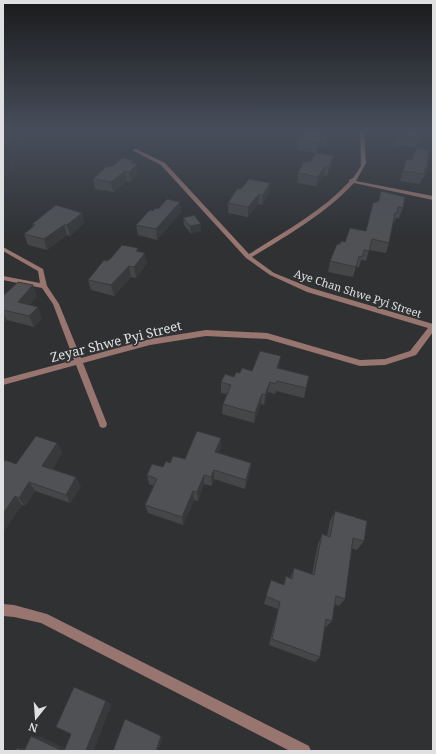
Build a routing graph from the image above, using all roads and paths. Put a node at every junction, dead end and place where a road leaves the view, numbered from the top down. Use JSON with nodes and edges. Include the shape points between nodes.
{"nodes":[{"id":1,"x":12,"y":167,"type":"edge"},
{"id":2,"x":166,"y":167,"type":"edge"},
{"id":3,"x":362,"y":167,"type":"edge"},
{"id":4,"x":3,"y":177,"type":"edge"},
{"id":5,"x":351,"y":181,"type":"junction"},
{"id":6,"x":433,"y":198,"type":"edge"},
{"id":7,"x":3,"y":249,"type":"edge"},
{"id":8,"x":248,"y":257,"type":"junction"},
{"id":9,"x":3,"y":278,"type":"edge"},
{"id":10,"x":44,"y":286,"type":"junction"},
{"id":11,"x":433,"y":327,"type":"edge"},
{"id":12,"x":79,"y":362,"type":"junction"},
{"id":13,"x":3,"y":382,"type":"edge"},
{"id":14,"x":103,"y":424,"type":"dead end"},
{"id":15,"x":3,"y":610,"type":"edge"},
{"id":16,"x":304,"y":751,"type":"edge"}],
"edges":[{"from":1,"to":4,"type":"path"},
{"from":2,"to":8,"type":"street","name":"Aye Chan Shwe Pyi Street"},
{"from":3,"to":5,"type":"street"},
{"from":5,"to":6,"type":"street"},
{"from":5,"to":8,"type":"street","via":[[319,211]]},
{"from":7,"to":10,"type":"street","via":[[41,270]]},
{"from":8,"to":11,"type":"street","name":"Aye Chan Shwe Pyi Street","via":[[272,274],[309,290]]},
{"from":9,"to":10,"type":"street"},
{"from":10,"to":12,"type":"street","via":[[56,304]]},
{"from":11,"to":12,"type":"street","name":"Zeyar Shwe Pyi Street","via":[[413,353],[385,362],[360,363],[267,336],[206,333],[150,342]]},
{"from":12,"to":13,"type":"street","name":"Zeyar Shwe Pyi Street"},
{"from":12,"to":14,"type":"street"},
{"from":15,"to":16,"type":"street","via":[[43,618]]}]}
